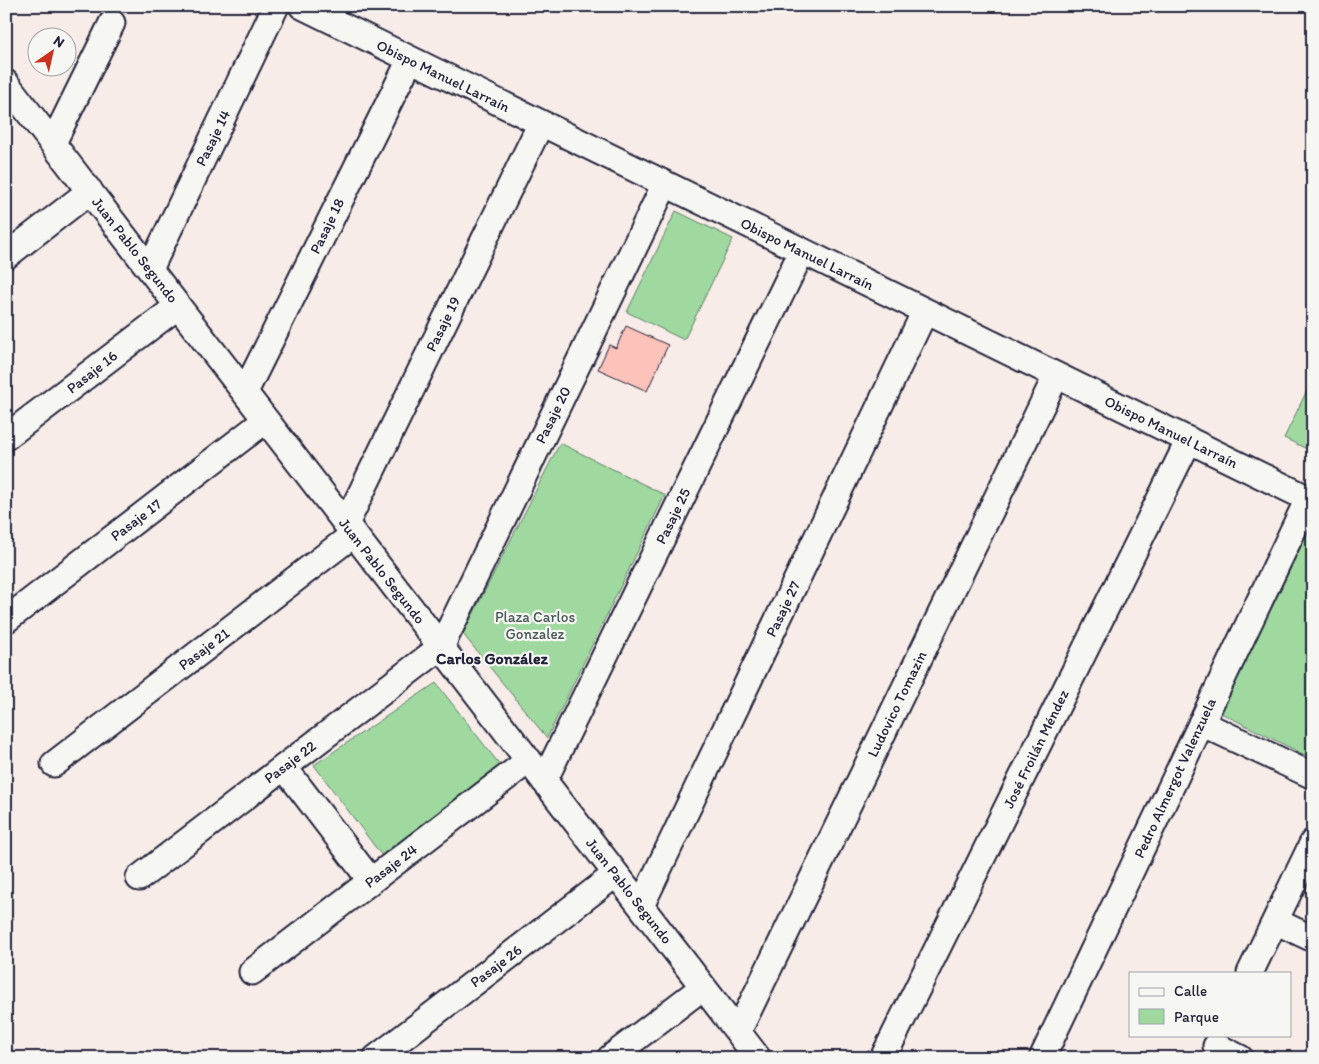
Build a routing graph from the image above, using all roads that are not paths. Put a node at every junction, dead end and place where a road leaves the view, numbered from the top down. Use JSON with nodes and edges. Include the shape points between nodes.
{"nodes":[{"id":1,"x":276,"y":6,"type":"edge"},
{"id":2,"x":302,"y":6,"type":"edge"},
{"id":3,"x":112,"y":23,"type":"dead end"},
{"id":4,"x":410,"y":60,"type":"junction"},
{"id":5,"x":6,"y":83,"type":"edge"},
{"id":6,"x":541,"y":124,"type":"junction"},
{"id":7,"x":53,"y":143,"type":"junction"},
{"id":8,"x":665,"y":184,"type":"junction"},
{"id":9,"x":90,"y":192,"type":"junction"},
{"id":10,"x":802,"y":251,"type":"junction"},
{"id":11,"x":6,"y":256,"type":"edge"},
{"id":12,"x":150,"y":269,"type":"junction"},
{"id":13,"x":178,"y":306,"type":"junction"},
{"id":14,"x":925,"y":312,"type":"junction"},
{"id":15,"x":1056,"y":376,"type":"junction"},
{"id":16,"x":245,"y":392,"type":"junction"},
{"id":17,"x":266,"y":420,"type":"junction"},
{"id":18,"x":6,"y":437,"type":"edge"},
{"id":19,"x":1189,"y":440,"type":"junction"},
{"id":20,"x":1310,"y":500,"type":"edge"},
{"id":21,"x":350,"y":529,"type":"junction"},
{"id":22,"x":6,"y":620,"type":"edge"},
{"id":23,"x":441,"y":647,"type":"junction"},
{"id":24,"x":1201,"y":723,"type":"junction"},
{"id":25,"x":528,"y":760,"type":"junction"},
{"id":26,"x":54,"y":764,"type":"dead end"},
{"id":27,"x":284,"y":767,"type":"junction"},
{"id":28,"x":1313,"y":776,"type":"edge"},
{"id":29,"x":544,"y":781,"type":"junction"},
{"id":30,"x":1313,"y":842,"type":"edge"},
{"id":31,"x":616,"y":874,"type":"junction"},
{"id":32,"x":139,"y":878,"type":"dead end"},
{"id":33,"x":371,"y":881,"type":"junction"},
{"id":34,"x":641,"y":906,"type":"junction"},
{"id":35,"x":1275,"y":921,"type":"junction"},
{"id":36,"x":1313,"y":939,"type":"edge"},
{"id":37,"x":252,"y":972,"type":"dead end"},
{"id":38,"x":1250,"y":972,"type":"edge"},
{"id":39,"x":703,"y":987,"type":"junction"},
{"id":40,"x":738,"y":1032,"type":"junction"},
{"id":41,"x":1215,"y":1046,"type":"edge"},
{"id":42,"x":376,"y":1058,"type":"edge"},
{"id":43,"x":610,"y":1058,"type":"edge"},
{"id":44,"x":758,"y":1058,"type":"edge"},
{"id":45,"x":883,"y":1058,"type":"edge"},
{"id":46,"x":1042,"y":1058,"type":"edge"},
{"id":47,"x":1240,"y":1058,"type":"edge"}],
"edges":[{"from":1,"to":12,"type":"street","name":"Pasaje 14"},
{"from":2,"to":4,"type":"street","name":"Obispo Manuel Larraín"},
{"from":3,"to":7,"type":"street"},
{"from":4,"to":6,"type":"street","name":"Obispo Manuel Larraín"},
{"from":4,"to":16,"type":"street","name":"Pasaje 18"},
{"from":5,"to":7,"type":"street","name":"Juan Pablo Segundo"},
{"from":6,"to":8,"type":"street","name":"Obispo Manuel Larraín"},
{"from":6,"to":21,"type":"street","name":"Pasaje 19"},
{"from":7,"to":9,"type":"street","name":"Juan Pablo Segundo"},
{"from":8,"to":10,"type":"street","name":"Obispo Manuel Larraín"},
{"from":8,"to":23,"type":"street","name":"Pasaje 20"},
{"from":9,"to":11,"type":"street"},
{"from":9,"to":12,"type":"street","name":"Juan Pablo Segundo"},
{"from":10,"to":14,"type":"street","name":"Obispo Manuel Larraín"},
{"from":10,"to":29,"type":"street","name":"Pasaje 25"},
{"from":12,"to":13,"type":"street","name":"Juan Pablo Segundo"},
{"from":13,"to":16,"type":"street","name":"Juan Pablo Segundo"},
{"from":13,"to":18,"type":"street","name":"Pasaje 16"},
{"from":14,"to":15,"type":"street","name":"Obispo Manuel Larraín"},
{"from":14,"to":34,"type":"street","name":"Pasaje 27"},
{"from":15,"to":19,"type":"street","name":"Obispo Manuel Larraín"},
{"from":15,"to":40,"type":"street","name":"Ludovico Tomazin"},
{"from":16,"to":17,"type":"street","name":"Juan Pablo Segundo"},
{"from":17,"to":21,"type":"street","name":"Juan Pablo Segundo"},
{"from":17,"to":22,"type":"street","name":"Pasaje 17"},
{"from":19,"to":20,"type":"street","name":"Obispo Manuel Larraín"},
{"from":19,"to":45,"type":"street","name":"José Froilán Méndez"},
{"from":20,"to":24,"type":"street","name":"Pedro Almergot Valenzuela"},
{"from":21,"to":23,"type":"street","name":"Juan Pablo Segundo"},
{"from":21,"to":26,"type":"street","name":"Pasaje 21"},
{"from":23,"to":25,"type":"street","name":"Juan Pablo Segundo"},
{"from":23,"to":27,"type":"street","name":"Pasaje 22"},
{"from":24,"to":28,"type":"street"},
{"from":24,"to":46,"type":"street","name":"Pedro Almergot Valenzuela"},
{"from":25,"to":29,"type":"street","name":"Juan Pablo Segundo"},
{"from":25,"to":33,"type":"street","name":"Pasaje 24"},
{"from":27,"to":32,"type":"street","name":"Pasaje 22"},
{"from":27,"to":33,"type":"street"},
{"from":29,"to":31,"type":"street","name":"Juan Pablo Segundo"},
{"from":30,"to":35,"type":"street"},
{"from":31,"to":34,"type":"street","name":"Juan Pablo Segundo"},
{"from":31,"to":42,"type":"street","name":"Pasaje 26"},
{"from":33,"to":37,"type":"street","name":"Pasaje 24"},
{"from":34,"to":39,"type":"street","name":"Juan Pablo Segundo"},
{"from":35,"to":36,"type":"street"},
{"from":35,"to":38,"type":"street"},
{"from":39,"to":40,"type":"street","name":"Juan Pablo Segundo"},
{"from":39,"to":43,"type":"street"},
{"from":40,"to":44,"type":"street","name":"Juan Pablo Segundo"},
{"from":41,"to":47,"type":"street"}]}
